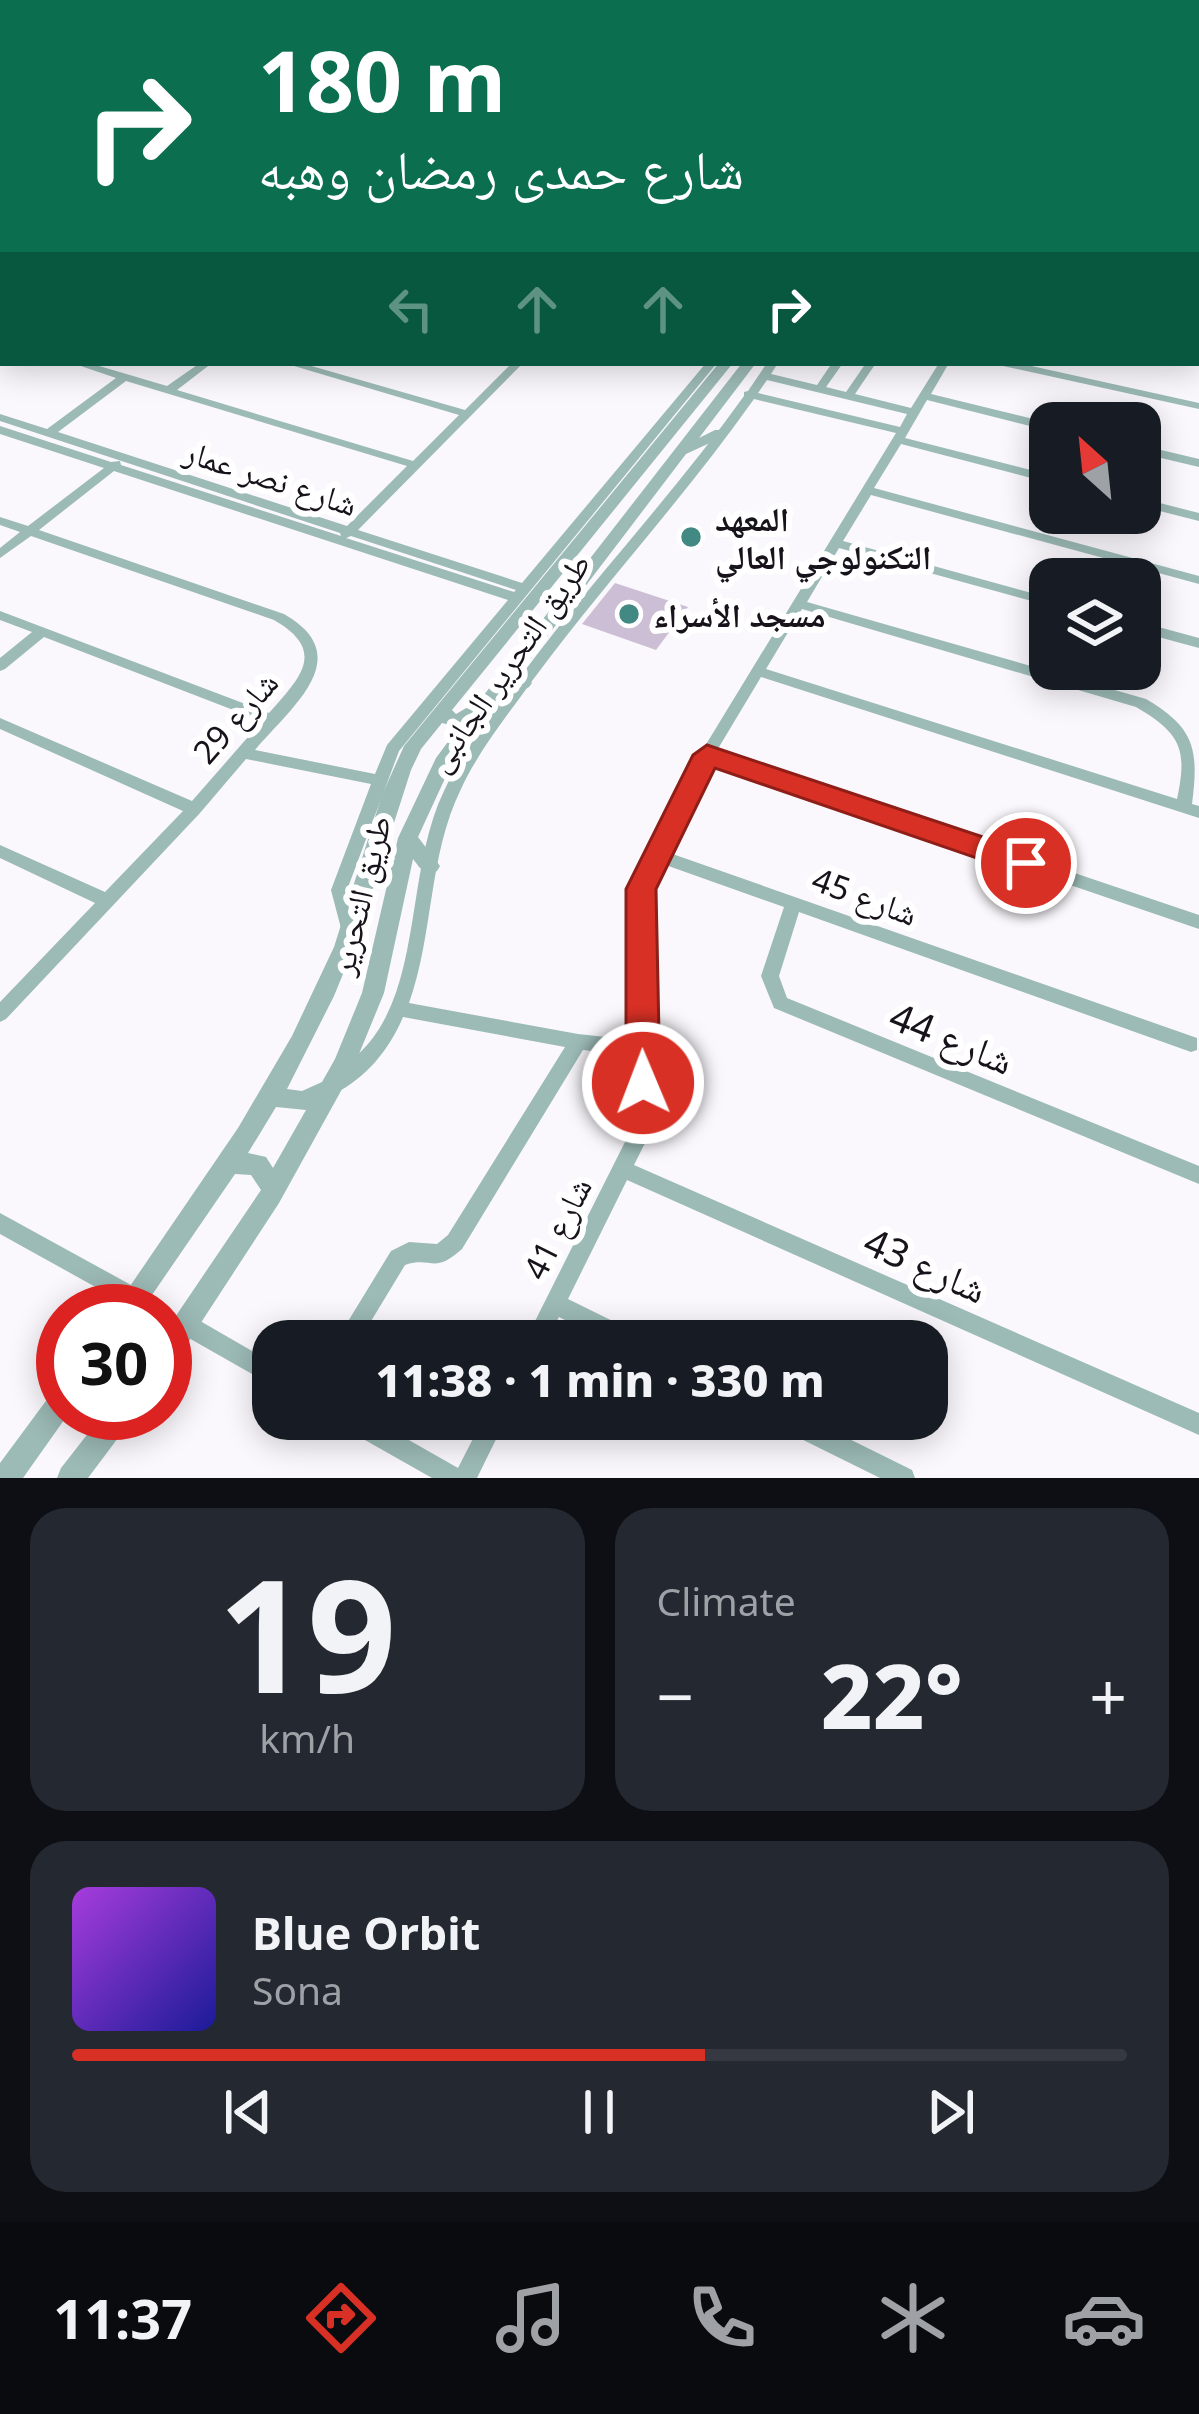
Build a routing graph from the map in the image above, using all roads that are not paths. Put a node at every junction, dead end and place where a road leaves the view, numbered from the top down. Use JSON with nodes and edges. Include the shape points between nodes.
{"nodes":[{"id":1,"x":93,"y":366,"type":"edge"},
{"id":2,"x":203,"y":366,"type":"edge"},
{"id":3,"x":299,"y":366,"type":"edge"},
{"id":4,"x":515,"y":366,"type":"edge"},
{"id":5,"x":836,"y":366,"type":"edge"},
{"id":6,"x":865,"y":366,"type":"edge"},
{"id":7,"x":942,"y":366,"type":"edge"},
{"id":8,"x":1017,"y":366,"type":"edge"},
{"id":9,"x":741,"y":367,"type":"edge"},
{"id":10,"x":125,"y":376,"type":"junction"},
{"id":11,"x":169,"y":390,"type":"junction"},
{"id":12,"x":819,"y":390,"type":"junction"},
{"id":13,"x":748,"y":394,"type":"junction"},
{"id":14,"x":924,"y":396,"type":"junction"},
{"id":15,"x":848,"y":397,"type":"junction"},
{"id":16,"x":1199,"y":406,"type":"edge"},
{"id":17,"x":914,"y":412,"type":"junction"},
{"id":18,"x":467,"y":414,"type":"junction"},
{"id":19,"x":0,"y":417,"type":"edge"},
{"id":20,"x":1029,"y":422,"type":"edge"},
{"id":21,"x":670,"y":423,"type":"junction"},
{"id":22,"x":0,"y":430,"type":"edge"},
{"id":23,"x":49,"y":433,"type":"junction"},
{"id":24,"x":719,"y":433,"type":"junction"},
{"id":25,"x":900,"y":435,"type":"junction"},
{"id":26,"x":678,"y":453,"type":"junction"},
{"id":27,"x":1161,"y":454,"type":"edge"},
{"id":28,"x":119,"y":462,"type":"junction"},
{"id":29,"x":1199,"y":464,"type":"edge"},
{"id":30,"x":415,"y":465,"type":"junction"},
{"id":31,"x":1029,"y":472,"type":"edge"},
{"id":32,"x":867,"y":490,"type":"junction"},
{"id":33,"x":1161,"y":507,"type":"edge"},
{"id":34,"x":1199,"y":517,"type":"edge"},
{"id":35,"x":0,"y":521,"type":"edge"},
{"id":36,"x":29,"y":531,"type":"junction"},
{"id":37,"x":344,"y":536,"type":"junction"},
{"id":38,"x":582,"y":538,"type":"junction"},
{"id":39,"x":835,"y":543,"type":"junction"},
{"id":40,"x":557,"y":549,"type":"junction"},
{"id":41,"x":0,"y":554,"type":"edge"},
{"id":42,"x":605,"y":559,"type":"junction"},
{"id":43,"x":1199,"y":580,"type":"edge"},
{"id":44,"x":522,"y":594,"type":"junction"},
{"id":45,"x":1029,"y":596,"type":"edge"},
{"id":46,"x":799,"y":604,"type":"junction"},
{"id":47,"x":0,"y":615,"type":"edge"},
{"id":48,"x":40,"y":632,"type":"junction"},
{"id":49,"x":1161,"y":633,"type":"edge"},
{"id":50,"x":1199,"y":643,"type":"edge"},
{"id":51,"x":484,"y":648,"type":"junction"},
{"id":52,"x":0,"y":666,"type":"edge"},
{"id":53,"x":758,"y":670,"type":"junction"},
{"id":54,"x":523,"y":683,"type":"junction"},
{"id":55,"x":443,"y":708,"type":"junction"},
{"id":56,"x":476,"y":713,"type":"junction"},
{"id":57,"x":273,"y":720,"type":"junction"},
{"id":58,"x":0,"y":723,"type":"edge"},
{"id":59,"x":413,"y":746,"type":"junction"},
{"id":60,"x":244,"y":753,"type":"junction"},
{"id":61,"x":707,"y":755,"type":"junction"},
{"id":62,"x":445,"y":758,"type":"junction"},
{"id":63,"x":377,"y":780,"type":"junction"},
{"id":64,"x":194,"y":809,"type":"junction"},
{"id":65,"x":1191,"y":810,"type":"edge"},
{"id":66,"x":408,"y":838,"type":"junction"},
{"id":67,"x":0,"y":851,"type":"edge"},
{"id":68,"x":654,"y":854,"type":"junction"},
{"id":69,"x":430,"y":866,"type":"junction"},
{"id":70,"x":107,"y":901,"type":"junction"},
{"id":71,"x":794,"y":903,"type":"junction"},
{"id":72,"x":1199,"y":922,"type":"edge"},
{"id":73,"x":350,"y":931,"type":"junction"},
{"id":74,"x":401,"y":1009,"type":"junction"},
{"id":75,"x":1,"y":1010,"type":"edge"},
{"id":76,"x":578,"y":1042,"type":"junction"},
{"id":77,"x":1190,"y":1044,"type":"dead end"},
{"id":78,"x":643,"y":1048,"type":"junction"},
{"id":79,"x":273,"y":1085,"type":"junction"},
{"id":80,"x":332,"y":1088,"type":"junction"},
{"id":81,"x":228,"y":1162,"type":"junction"},
{"id":82,"x":625,"y":1170,"type":"junction"},
{"id":83,"x":1199,"y":1175,"type":"edge"},
{"id":84,"x":274,"y":1190,"type":"junction"},
{"id":85,"x":0,"y":1223,"type":"edge"},
{"id":86,"x":97,"y":1284,"type":"edge"},
{"id":87,"x":144,"y":1284,"type":"edge"},
{"id":88,"x":555,"y":1304,"type":"junction"},
{"id":89,"x":192,"y":1319,"type":"edge"},
{"id":90,"x":360,"y":1320,"type":"edge"},
{"id":91,"x":547,"y":1320,"type":"edge"},
{"id":92,"x":587,"y":1320,"type":"edge"},
{"id":93,"x":192,"y":1327,"type":"edge"},
{"id":94,"x":252,"y":1363,"type":"edge"},
{"id":95,"x":1199,"y":1424,"type":"edge"},
{"id":96,"x":36,"y":1436,"type":"edge"},
{"id":97,"x":100,"y":1440,"type":"edge"},
{"id":98,"x":387,"y":1440,"type":"edge"},
{"id":99,"x":484,"y":1440,"type":"edge"},
{"id":100,"x":827,"y":1440,"type":"edge"},
{"id":101,"x":6,"y":1478,"type":"edge"},
{"id":102,"x":71,"y":1478,"type":"edge"},
{"id":103,"x":454,"y":1478,"type":"edge"},
{"id":104,"x":465,"y":1478,"type":"edge"},
{"id":105,"x":904,"y":1478,"type":"edge"}],
"edges":[{"from":1,"to":10,"type":"street"},
{"from":2,"to":11,"type":"street"},
{"from":3,"to":18,"type":"street"},
{"from":4,"to":18,"type":"street"},
{"from":5,"to":12,"type":"street"},
{"from":6,"to":15,"type":"street"},
{"from":7,"to":14,"type":"street","name":"شارع 41"},
{"from":8,"to":16,"type":"street"},
{"from":9,"to":12,"type":"street"},
{"from":9,"to":13,"type":"street","name":"طريق التحرير الجانبى"},
{"from":9,"to":21,"type":"street","name":"طريق التحرير"},
{"from":9,"to":26,"type":"street","name":"طريق التحرير"},
{"from":10,"to":11,"type":"street"},
{"from":10,"to":23,"type":"street"},
{"from":11,"to":30,"type":"street"},
{"from":12,"to":15,"type":"street"},
{"from":13,"to":24,"type":"street","name":"طريق التحرير الجانبى"},
{"from":13,"to":25,"type":"street"},
{"from":14,"to":17,"type":"street","name":"شارع 41"},
{"from":14,"to":20,"type":"street"},
{"from":15,"to":17,"type":"street"},
{"from":17,"to":25,"type":"street","name":"شارع 41"},
{"from":18,"to":30,"type":"street"},
{"from":19,"to":23,"type":"street","name":"شارع نصر عمار"},
{"from":21,"to":38,"type":"street","name":"طريق التحرير"},
{"from":21,"to":40,"type":"street","name":"طريق التحرير الجانبى"},
{"from":22,"to":28,"type":"street","name":"شارع نصر عمار"},
{"from":23,"to":28,"type":"street","name":"شارع نصر عمار"},
{"from":24,"to":26,"type":"street"},
{"from":24,"to":42,"type":"street","name":"طريق التحرير الجانبى"},
{"from":25,"to":31,"type":"street"},
{"from":25,"to":32,"type":"street","name":"شارع 41"},
{"from":26,"to":42,"type":"street","name":"طريق التحرير"},
{"from":27,"to":29,"type":"street"},
{"from":28,"to":36,"type":"street"},
{"from":28,"to":37,"type":"street","name":"شارع نصر عمار"},
{"from":30,"to":37,"type":"street"},
{"from":32,"to":39,"type":"street","name":"شارع 41"},
{"from":32,"to":43,"type":"street"},
{"from":33,"to":34,"type":"street"},
{"from":35,"to":36,"type":"street","name":"شارع 29"},
{"from":36,"to":41,"type":"street"},
{"from":36,"to":57,"type":"street","name":"شارع 29","via":[[298,628],[311,648],[310,671]]},
{"from":37,"to":44,"type":"street","name":"شارع نصر عمار"},
{"from":38,"to":40,"type":"street"},
{"from":38,"to":51,"type":"street","name":"طريق التحرير"},
{"from":39,"to":45,"type":"street"},
{"from":39,"to":46,"type":"street","name":"شارع 41"},
{"from":40,"to":44,"type":"street","name":"طريق التحرير الجانبى"},
{"from":42,"to":54,"type":"street","name":"طريق التحرير الجانبى"},
{"from":42,"to":56,"type":"street","name":"طريق التحرير"},
{"from":44,"to":51,"type":"street","name":"طريق التحرير الجانبى"},
{"from":46,"to":53,"type":"street","name":"شارع 41"},
{"from":46,"to":65,"type":"street","via":[[1141,703],[1173,724],[1191,750]]},
{"from":47,"to":48,"type":"street"},
{"from":48,"to":52,"type":"street"},
{"from":48,"to":57,"type":"street"},
{"from":49,"to":50,"type":"street"},
{"from":51,"to":55,"type":"street","name":"طريق التحرير"},
{"from":51,"to":63,"type":"street","name":"طريق التحرير الجانبى","via":[[392,749]]},
{"from":53,"to":61,"type":"street","name":"شارع 41"},
{"from":53,"to":65,"type":"street"},
{"from":54,"to":56,"type":"street"},
{"from":54,"to":69,"type":"street","name":"طريق التحرير الجانبى","via":[[444,808]]},
{"from":55,"to":56,"type":"street","via":[[453,721]]},
{"from":55,"to":59,"type":"street","name":"طريق التحرير"},
{"from":56,"to":62,"type":"street","name":"طريق التحرير"},
{"from":57,"to":60,"type":"street","name":"شارع 29"},
{"from":58,"to":64,"type":"street"},
{"from":59,"to":62,"type":"street","via":[[430,744]]},
{"from":59,"to":73,"type":"street","name":"طريق التحرير","via":[[386,806]]},
{"from":60,"to":63,"type":"street"},
{"from":60,"to":64,"type":"street","name":"شارع 29"},
{"from":61,"to":68,"type":"street","name":"شارع 41"},
{"from":61,"to":72,"type":"street"},
{"from":62,"to":66,"type":"street","name":"طريق التحرير"},
{"from":63,"to":73,"type":"street","name":"طريق التحرير الجانبى","via":[[339,890]]},
{"from":64,"to":70,"type":"street","name":"شارع 29"},
{"from":66,"to":69,"type":"street"},
{"from":66,"to":80,"type":"street","name":"طريق التحرير","via":[[373,993]]},
{"from":67,"to":70,"type":"street"},
{"from":68,"to":71,"type":"street","name":"شارع 45"},
{"from":68,"to":78,"type":"street","name":"شارع 41","via":[[639,909]]},
{"from":69,"to":74,"type":"street","name":"طريق التحرير الجانبى"},
{"from":70,"to":75,"type":"street","name":"شارع 29"},
{"from":71,"to":77,"type":"street","name":"شارع 45"},
{"from":71,"to":83,"type":"street","name":"شارع 44","via":[[770,976],[773,994],[794,1012]]},
{"from":73,"to":79,"type":"street","name":"طريق التحرير"},
{"from":74,"to":76,"type":"street"},
{"from":74,"to":80,"type":"street","name":"طريق التحرير الجانبى","via":[[367,1065]]},
{"from":76,"to":78,"type":"street"},
{"from":76,"to":90,"type":"street","via":[[455,1242],[441,1254],[398,1258]]},
{"from":78,"to":82,"type":"street","name":"شارع 41","via":[[642,1112]]},
{"from":79,"to":80,"type":"street","via":[[280,1098],[295,1102]]},
{"from":79,"to":81,"type":"street","name":"طريق التحرير"},
{"from":80,"to":84,"type":"street","name":"طريق التحرير"},
{"from":81,"to":84,"type":"street","via":[[258,1165]]},
{"from":81,"to":87,"type":"street","name":"طريق التحرير"},
{"from":82,"to":88,"type":"street","name":"شارع 41"},
{"from":82,"to":95,"type":"street","name":"شارع 43"},
{"from":84,"to":89,"type":"street","name":"طريق التحرير"},
{"from":85,"to":86,"type":"street"},
{"from":88,"to":91,"type":"street","name":"شارع 41"},
{"from":88,"to":92,"type":"street"},
{"from":93,"to":94,"type":"street"},
{"from":96,"to":101,"type":"street"},
{"from":97,"to":102,"type":"street"},
{"from":98,"to":103,"type":"street"},
{"from":99,"to":104,"type":"street"},
{"from":100,"to":105,"type":"street"}]}
